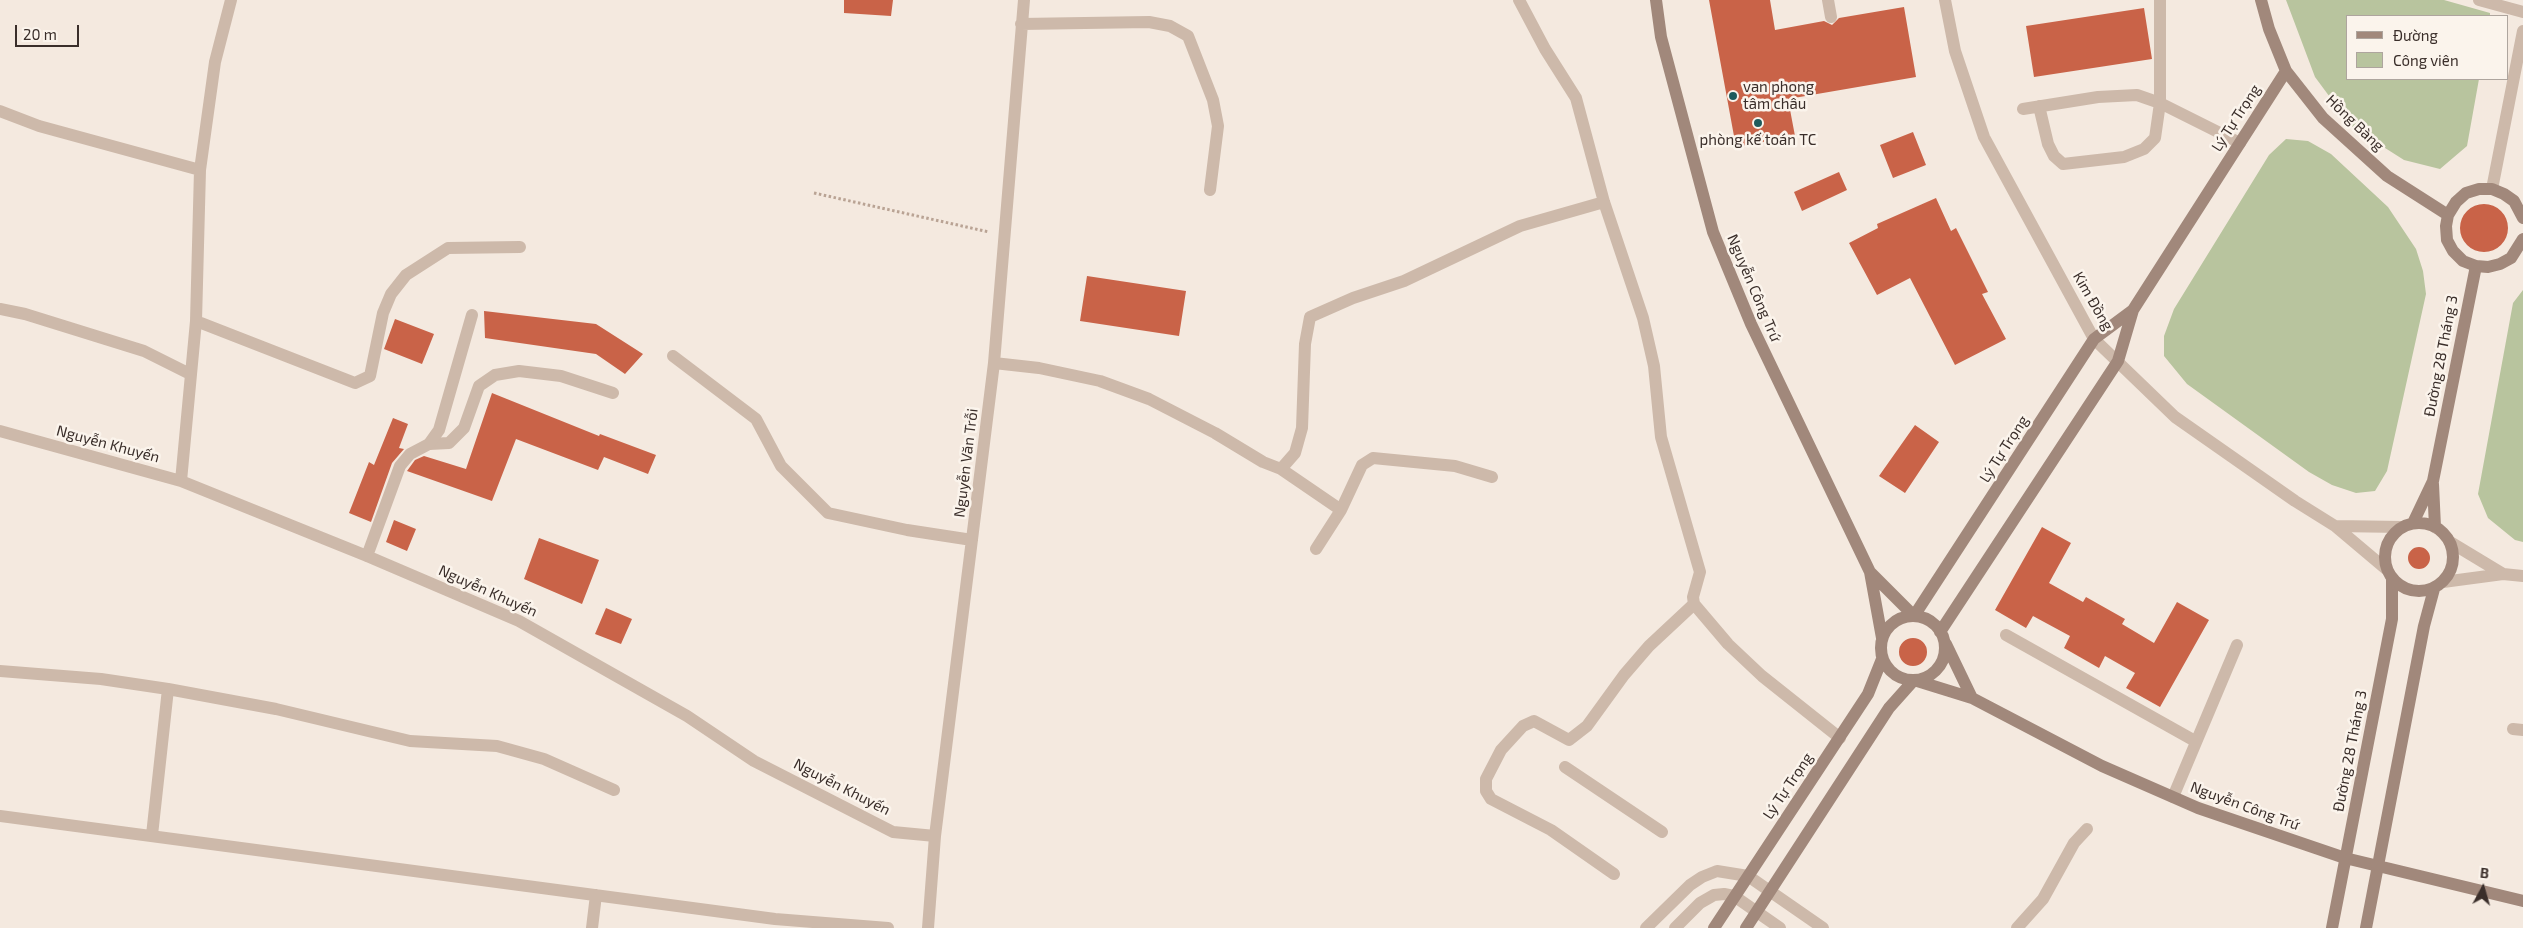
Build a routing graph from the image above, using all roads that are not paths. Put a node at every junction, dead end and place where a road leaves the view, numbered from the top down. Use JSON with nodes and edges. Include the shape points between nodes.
{"nodes":[{"id":1,"x":231,"y":0,"type":"edge"},
{"id":2,"x":1024,"y":0,"type":"edge"},
{"id":3,"x":1519,"y":0,"type":"edge"},
{"id":4,"x":1656,"y":0,"type":"edge"},
{"id":5,"x":1828,"y":0,"type":"edge"},
{"id":6,"x":1945,"y":0,"type":"edge"},
{"id":7,"x":2160,"y":0,"type":"edge"},
{"id":8,"x":2261,"y":0,"type":"edge"},
{"id":9,"x":2479,"y":0,"type":"edge"},
{"id":10,"x":2523,"y":12,"type":"edge"},
{"id":11,"x":1830,"y":17,"type":"dead end"},
{"id":12,"x":1021,"y":24,"type":"junction"},
{"id":13,"x":2523,"y":31,"type":"edge"},
{"id":14,"x":2286,"y":71,"type":"junction"},
{"id":15,"x":2160,"y":103,"type":"junction"},
{"id":16,"x":2039,"y":106,"type":"junction"},
{"id":17,"x":2022,"y":108,"type":"dead end"},
{"id":18,"x":0,"y":111,"type":"edge"},
{"id":19,"x":2240,"y":143,"type":"junction"},
{"id":20,"x":200,"y":170,"type":"junction"},
{"id":21,"x":2492,"y":189,"type":"junction"},
{"id":22,"x":1210,"y":190,"type":"dead end"},
{"id":23,"x":1604,"y":202,"type":"junction"},
{"id":24,"x":2448,"y":215,"type":"junction"},
{"id":25,"x":2523,"y":218,"type":"edge"},
{"id":26,"x":2523,"y":238,"type":"edge"},
{"id":27,"x":520,"y":247,"type":"dead end"},
{"id":28,"x":2476,"y":266,"type":"junction"},
{"id":29,"x":0,"y":309,"type":"edge"},
{"id":30,"x":2133,"y":310,"type":"junction"},
{"id":31,"x":472,"y":315,"type":"dead end"},
{"id":32,"x":196,"y":321,"type":"junction"},
{"id":33,"x":2094,"y":339,"type":"junction"},
{"id":34,"x":673,"y":356,"type":"dead end"},
{"id":35,"x":2118,"y":361,"type":"junction"},
{"id":36,"x":994,"y":363,"type":"junction"},
{"id":37,"x":190,"y":374,"type":"junction"},
{"id":38,"x":613,"y":393,"type":"dead end"},
{"id":39,"x":0,"y":431,"type":"edge"},
{"id":40,"x":429,"y":444,"type":"junction"},
{"id":41,"x":1281,"y":469,"type":"junction"},
{"id":42,"x":1492,"y":477,"type":"dead end"},
{"id":43,"x":181,"y":481,"type":"junction"},
{"id":44,"x":2433,"y":481,"type":"junction"},
{"id":45,"x":1341,"y":510,"type":"junction"},
{"id":46,"x":2408,"y":525,"type":"junction"},
{"id":47,"x":2335,"y":526,"type":"junction"},
{"id":48,"x":2435,"y":527,"type":"junction"},
{"id":49,"x":972,"y":540,"type":"junction"},
{"id":50,"x":2450,"y":542,"type":"junction"},
{"id":51,"x":1316,"y":549,"type":"dead end"},
{"id":52,"x":368,"y":556,"type":"junction"},
{"id":53,"x":1870,"y":572,"type":"junction"},
{"id":54,"x":2389,"y":574,"type":"junction"},
{"id":55,"x":2503,"y":574,"type":"junction"},
{"id":56,"x":2523,"y":576,"type":"edge"},
{"id":57,"x":2438,"y":586,"type":"junction"},
{"id":58,"x":1694,"y":604,"type":"junction"},
{"id":59,"x":1914,"y":616,"type":"junction"},
{"id":60,"x":2006,"y":635,"type":"dead end"},
{"id":61,"x":1943,"y":637,"type":"junction"},
{"id":62,"x":1882,"y":638,"type":"junction"},
{"id":63,"x":2237,"y":645,"type":"dead end"},
{"id":64,"x":1882,"y":659,"type":"junction"},
{"id":65,"x":0,"y":671,"type":"edge"},
{"id":66,"x":1914,"y":680,"type":"junction"},
{"id":67,"x":168,"y":689,"type":"junction"},
{"id":68,"x":1972,"y":698,"type":"junction"},
{"id":69,"x":1840,"y":738,"type":"junction"},
{"id":70,"x":2195,"y":741,"type":"junction"},
{"id":71,"x":1565,"y":766,"type":"dead end"},
{"id":72,"x":614,"y":790,"type":"dead end"},
{"id":73,"x":2173,"y":797,"type":"junction"},
{"id":74,"x":0,"y":816,"type":"edge"},
{"id":75,"x":2087,"y":829,"type":"dead end"},
{"id":76,"x":1662,"y":832,"type":"dead end"},
{"id":77,"x":152,"y":835,"type":"junction"},
{"id":78,"x":935,"y":836,"type":"junction"},
{"id":79,"x":2345,"y":858,"type":"junction"},
{"id":80,"x":2377,"y":867,"type":"junction"},
{"id":81,"x":1614,"y":874,"type":"dead end"},
{"id":82,"x":1748,"y":876,"type":"junction"},
{"id":83,"x":1770,"y":891,"type":"junction"},
{"id":84,"x":596,"y":895,"type":"junction"},
{"id":85,"x":1734,"y":896,"type":"junction"},
{"id":86,"x":2523,"y":901,"type":"edge"},
{"id":87,"x":1757,"y":912,"type":"junction"},
{"id":88,"x":592,"y":928,"type":"edge"},
{"id":89,"x":888,"y":928,"type":"edge"},
{"id":90,"x":928,"y":928,"type":"edge"},
{"id":91,"x":1646,"y":928,"type":"edge"},
{"id":92,"x":1674,"y":928,"type":"edge"},
{"id":93,"x":1714,"y":928,"type":"edge"},
{"id":94,"x":1746,"y":928,"type":"edge"},
{"id":95,"x":1780,"y":928,"type":"edge"},
{"id":96,"x":1823,"y":928,"type":"edge"},
{"id":97,"x":2017,"y":928,"type":"edge"},
{"id":98,"x":2332,"y":928,"type":"edge"},
{"id":99,"x":2366,"y":928,"type":"edge"}],
"edges":[{"from":1,"to":20,"type":"street","via":[[215,62]]},
{"from":2,"to":12,"type":"street","name":"Nguyễn Văn Trỗi"},
{"from":3,"to":23,"type":"street","via":[[1576,98]]},
{"from":4,"to":53,"type":"street","name":"Nguyễn Công Trứ","via":[[1661,38],[1713,232],[1751,324]]},
{"from":5,"to":11,"type":"street"},
{"from":6,"to":33,"type":"street","name":"Kim Đồng","via":[[1955,51],[1984,137]]},
{"from":7,"to":15,"type":"street"},
{"from":8,"to":14,"type":"street","name":"Hồng Bàng"},
{"from":9,"to":10,"type":"street"},
{"from":12,"to":22,"type":"street","via":[[1149,22],[1170,26],[1188,36],[1213,100],[1218,126]]},
{"from":12,"to":36,"type":"street","name":"Nguyễn Văn Trỗi"},
{"from":13,"to":21,"type":"street"},
{"from":14,"to":19,"type":"street","name":"Lý Tự Trọng"},
{"from":14,"to":24,"type":"street","name":"Hồng Bàng","via":[[2323,118],[2387,176]]},
{"from":15,"to":16,"type":"street","via":[[2137,95]]},
{"from":15,"to":16,"type":"street","via":[[2155,138],[2144,149],[2124,157],[2063,164],[2048,144]]},
{"from":15,"to":19,"type":"street"},
{"from":16,"to":17,"type":"street"},
{"from":18,"to":20,"type":"street","via":[[57,131]]},
{"from":19,"to":30,"type":"street","name":"Lý Tự Trọng"},
{"from":20,"to":32,"type":"street"},
{"from":21,"to":24,"type":"street","via":[[2466,193]]},
{"from":21,"to":25,"type":"street","via":[[2514,202]]},
{"from":23,"to":41,"type":"street","via":[[1520,226],[1404,281],[1310,317],[1305,344],[1302,428],[1295,453]]},
{"from":23,"to":58,"type":"street","via":[[1643,318],[1654,366],[1660,438],[1700,572]]},
{"from":24,"to":28,"type":"street","via":[[2447,240],[2463,261]]},
{"from":26,"to":28,"type":"street","via":[[2511,258],[2488,267]]},
{"from":27,"to":32,"type":"street","via":[[448,248],[406,275],[391,294],[383,314],[370,376],[356,383]]},
{"from":28,"to":44,"type":"street","name":"Đường 28 Tháng 3"},
{"from":29,"to":37,"type":"street","via":[[144,351]]},
{"from":30,"to":33,"type":"street","name":"Lý Tự Trọng"},
{"from":30,"to":35,"type":"street","name":"Lý Tự Trọng"},
{"from":31,"to":40,"type":"street","via":[[439,430]]},
{"from":32,"to":37,"type":"street"},
{"from":33,"to":35,"type":"street","name":"Kim Đồng"},
{"from":33,"to":59,"type":"street","name":"Lý Tự Trọng"},
{"from":34,"to":49,"type":"street","via":[[756,419],[781,466],[828,513]]},
{"from":35,"to":47,"type":"street","name":"Kim Đồng","via":[[2175,417]]},
{"from":35,"to":61,"type":"street","name":"Lý Tự Trọng"},
{"from":36,"to":41,"type":"street","via":[[1074,375],[1149,398]]},
{"from":36,"to":49,"type":"street","name":"Nguyễn Văn Trỗi"},
{"from":37,"to":43,"type":"street"},
{"from":38,"to":40,"type":"street","via":[[561,376],[519,371],[495,375],[479,386],[464,428],[449,443]]},
{"from":39,"to":43,"type":"street","name":"Nguyễn Khuyến"},
{"from":40,"to":52,"type":"street","via":[[410,454],[400,466]]},
{"from":41,"to":45,"type":"street"},
{"from":42,"to":45,"type":"street","via":[[1455,466],[1373,458],[1362,465]]},
{"from":43,"to":52,"type":"street","name":"Nguyễn Khuyến"},
{"from":44,"to":46,"type":"street","name":"Đường 28 Tháng 3"},
{"from":44,"to":48,"type":"street","name":"Đường 28 Tháng 3"},
{"from":45,"to":51,"type":"street"},
{"from":46,"to":47,"type":"street"},
{"from":46,"to":48,"type":"street","via":[[2425,523]]},
{"from":46,"to":54,"type":"street","via":[[2392,535],[2386,545],[2384,557]]},
{"from":47,"to":54,"type":"street","name":"Kim Đồng"},
{"from":48,"to":50,"type":"street"},
{"from":49,"to":78,"type":"street","name":"Nguyễn Văn Trỗi"},
{"from":50,"to":55,"type":"street"},
{"from":50,"to":57,"type":"street","via":[[2454,552],[2450,574]]},
{"from":52,"to":78,"type":"street","name":"Nguyễn Khuyến","via":[[520,621],[687,716],[754,761],[893,832]]},
{"from":53,"to":59,"type":"street","name":"Nguyễn Công Trứ"},
{"from":53,"to":62,"type":"street","name":"Nguyễn Công Trứ"},
{"from":54,"to":57,"type":"street","via":[[2401,587],[2412,591],[2424,592]]},
{"from":54,"to":79,"type":"street","name":"Đường 28 Tháng 3","via":[[2392,619]]},
{"from":55,"to":56,"type":"street"},
{"from":55,"to":57,"type":"street"},
{"from":57,"to":80,"type":"street","via":[[2424,626]]},
{"from":58,"to":69,"type":"street","via":[[1728,644],[1762,676]]},
{"from":58,"to":81,"type":"street","via":[[1630,668],[1587,726],[1569,740],[1534,721],[1523,726],[1501,750],[1486,779],[1486,791],[1491,799],[1552,830]]},
{"from":59,"to":61,"type":"street","via":[[1933,623]]},
{"from":59,"to":62,"type":"street","via":[[1894,622]]},
{"from":60,"to":70,"type":"street"},
{"from":61,"to":66,"type":"street","via":[[1945,653],[1942,663],[1926,678]]},
{"from":61,"to":68,"type":"street"},
{"from":62,"to":64,"type":"street"},
{"from":63,"to":70,"type":"street"},
{"from":64,"to":66,"type":"street","via":[[1895,675]]},
{"from":64,"to":69,"type":"street","name":"Lý Tự Trọng","via":[[1868,694]]},
{"from":65,"to":67,"type":"street","via":[[102,679]]},
{"from":66,"to":68,"type":"street","name":"Nguyễn Công Trứ"},
{"from":66,"to":83,"type":"street","via":[[1889,708]]},
{"from":67,"to":72,"type":"street","via":[[276,709],[410,741],[497,746],[544,759]]},
{"from":67,"to":77,"type":"street"},
{"from":68,"to":73,"type":"street","name":"Nguyễn Công Trứ","via":[[2102,766]]},
{"from":69,"to":82,"type":"street","name":"Lý Tự Trọng"},
{"from":70,"to":73,"type":"street"},
{"from":71,"to":76,"type":"street"},
{"from":73,"to":79,"type":"street","name":"Nguyễn Công Trứ"},
{"from":74,"to":77,"type":"street"},
{"from":75,"to":97,"type":"street","via":[[2074,842],[2043,899]]},
{"from":77,"to":84,"type":"street"},
{"from":78,"to":90,"type":"street","name":"Nguyễn Văn Trỗi"},
{"from":79,"to":80,"type":"street","name":"Nguyễn Công Trứ"},
{"from":79,"to":98,"type":"street","name":"Đường 28 Tháng 3"},
{"from":80,"to":86,"type":"street","name":"Nguyễn Công Trứ"},
{"from":80,"to":99,"type":"street"},
{"from":82,"to":83,"type":"street"},
{"from":82,"to":85,"type":"street","name":"Lý Tự Trọng"},
{"from":82,"to":91,"type":"street","via":[[1717,871],[1702,876]]},
{"from":83,"to":87,"type":"street"},
{"from":83,"to":96,"type":"street"},
{"from":84,"to":88,"type":"street"},
{"from":84,"to":89,"type":"street","via":[[775,919]]},
{"from":85,"to":87,"type":"street"},
{"from":85,"to":92,"type":"street","via":[[1714,895],[1700,903]]},
{"from":85,"to":93,"type":"street","name":"Lý Tự Trọng"},
{"from":87,"to":94,"type":"street"},
{"from":87,"to":95,"type":"street"}]}
